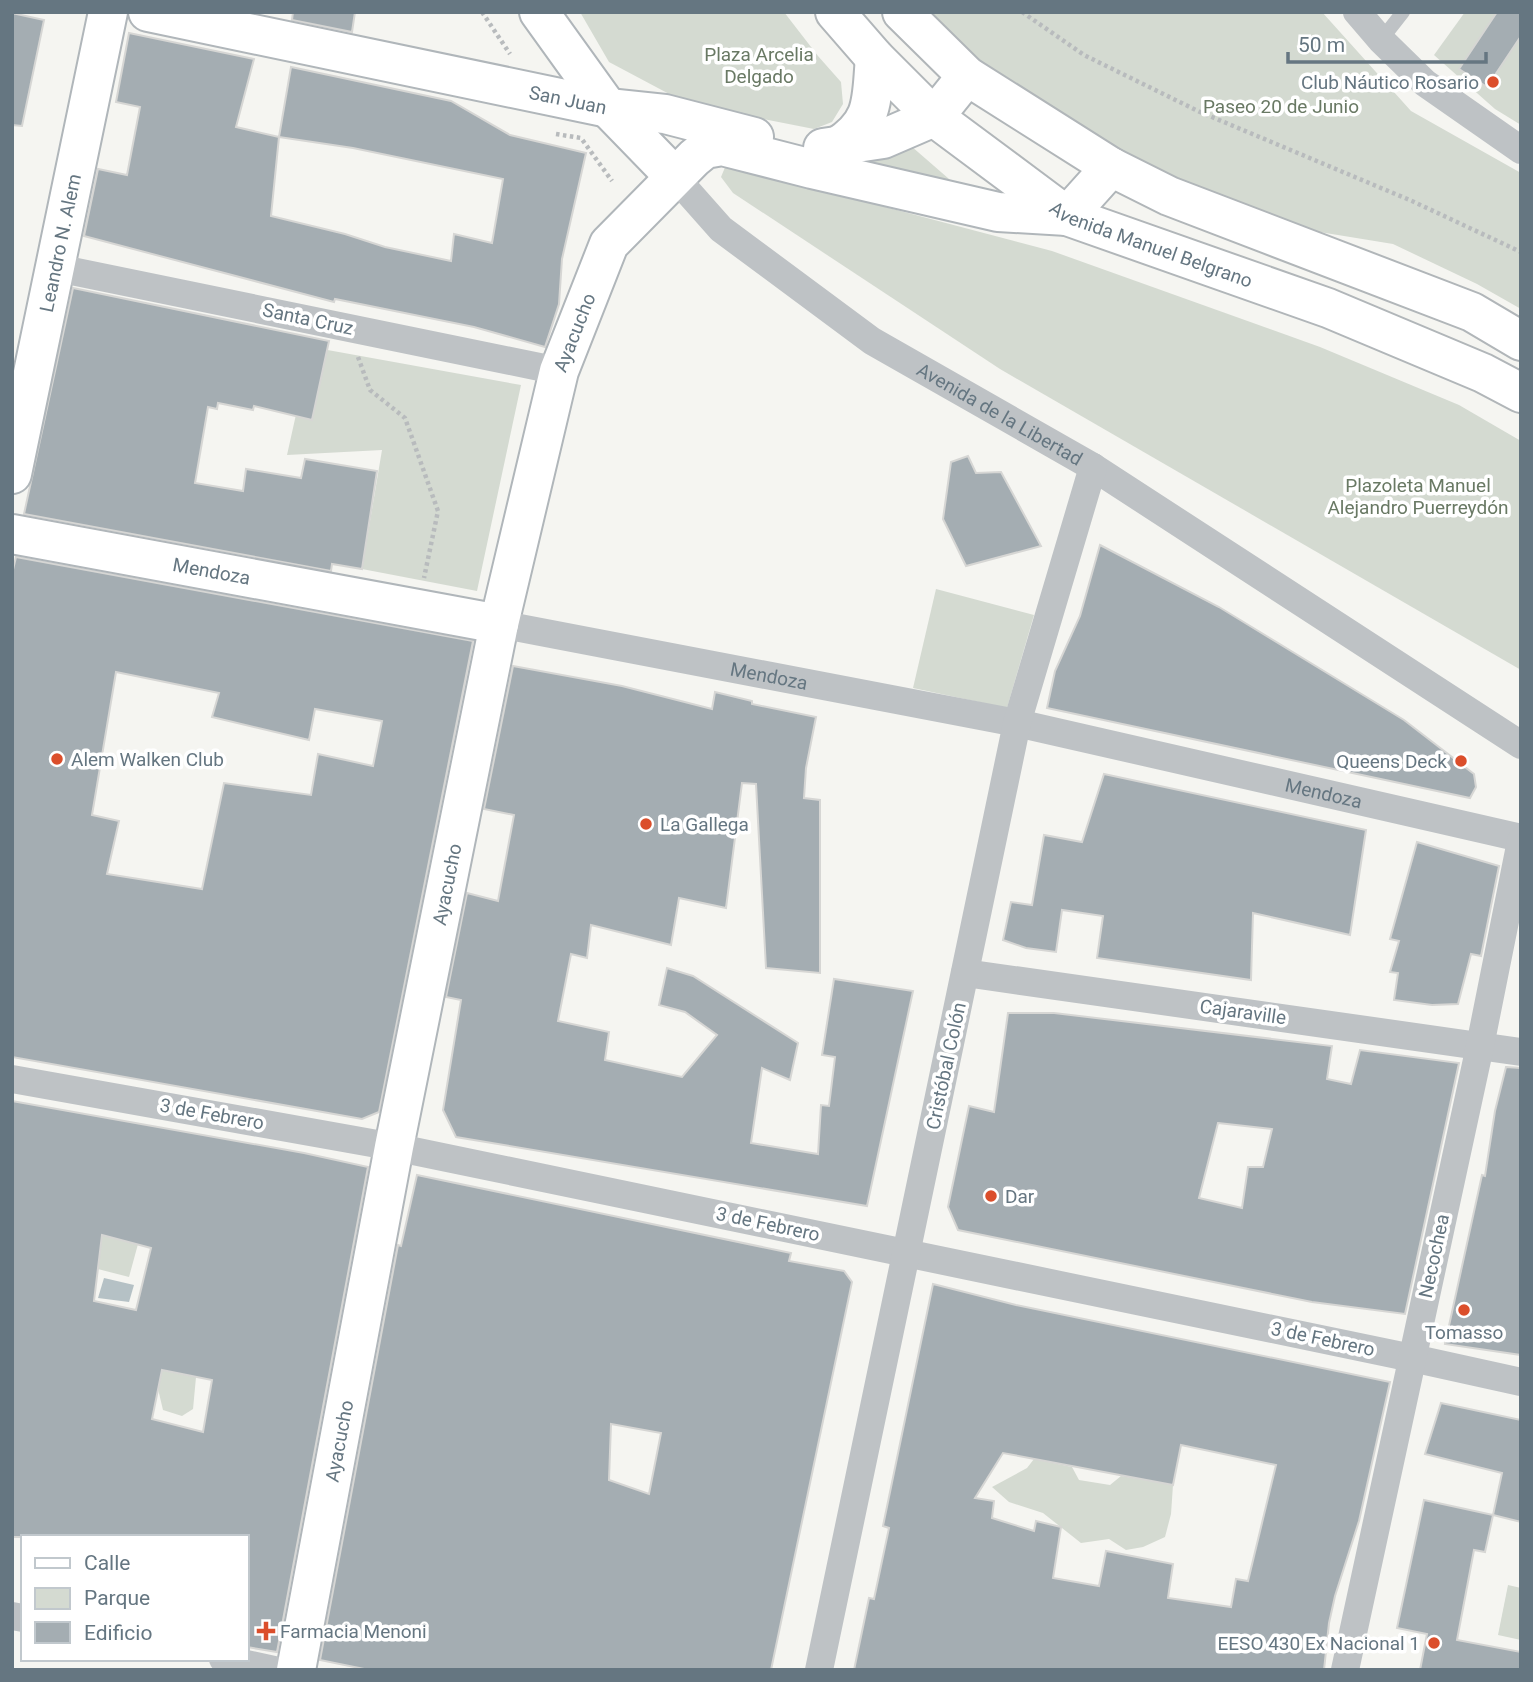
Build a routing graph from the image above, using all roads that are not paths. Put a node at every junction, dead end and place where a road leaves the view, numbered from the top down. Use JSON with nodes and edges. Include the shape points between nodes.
{"nodes":[{"id":1,"x":108,"y":12,"type":"edge"},
{"id":2,"x":148,"y":12,"type":"edge"},
{"id":3,"x":540,"y":12,"type":"edge"},
{"id":4,"x":835,"y":12,"type":"edge"},
{"id":5,"x":902,"y":12,"type":"edge"},
{"id":6,"x":1357,"y":12,"type":"edge"},
{"id":7,"x":1403,"y":12,"type":"edge"},
{"id":8,"x":1381,"y":40,"type":"junction"},
{"id":9,"x":875,"y":58,"type":"junction"},
{"id":10,"x":967,"y":76,"type":"junction"},
{"id":11,"x":608,"y":108,"type":"junction"},
{"id":12,"x":934,"y":117,"type":"junction"},
{"id":13,"x":838,"y":146,"type":"junction"},
{"id":14,"x":1521,"y":150,"type":"edge"},
{"id":15,"x":1111,"y":167,"type":"junction"},
{"id":16,"x":674,"y":176,"type":"junction"},
{"id":17,"x":1067,"y":216,"type":"junction"},
{"id":18,"x":57,"y":268,"type":"junction"},
{"id":19,"x":1521,"y":341,"type":"edge"},
{"id":20,"x":559,"y":371,"type":"junction"},
{"id":21,"x":1521,"y":393,"type":"edge"},
{"id":22,"x":1093,"y":467,"type":"junction"},
{"id":23,"x":12,"y":474,"type":"edge"},
{"id":24,"x":12,"y":534,"type":"edge"},
{"id":25,"x":499,"y":624,"type":"junction"},
{"id":26,"x":1017,"y":723,"type":"junction"},
{"id":27,"x":1521,"y":745,"type":"edge"},
{"id":28,"x":1521,"y":840,"type":"edge"},
{"id":29,"x":965,"y":973,"type":"junction"},
{"id":30,"x":1480,"y":1046,"type":"junction"},
{"id":31,"x":1521,"y":1052,"type":"edge"},
{"id":32,"x":12,"y":1079,"type":"edge"},
{"id":33,"x":394,"y":1147,"type":"junction"},
{"id":34,"x":907,"y":1253,"type":"junction"},
{"id":35,"x":1412,"y":1358,"type":"junction"},
{"id":36,"x":1521,"y":1382,"type":"edge"},
{"id":37,"x":232,"y":1661,"type":"edge"},
{"id":38,"x":274,"y":1670,"type":"edge"},
{"id":39,"x":296,"y":1670,"type":"edge"},
{"id":40,"x":819,"y":1670,"type":"edge"},
{"id":41,"x":1345,"y":1670,"type":"edge"}],
"edges":[{"from":1,"to":18,"type":"main road","name":"Leandro N. Alem"},
{"from":2,"to":11,"type":"main road","name":"San Juan"},
{"from":3,"to":11,"type":"main road","name":"Avenida de la Libertad"},
{"from":4,"to":9,"type":"main road","name":"Avenida Manuel Belgrano"},
{"from":5,"to":10,"type":"main road"},
{"from":6,"to":8,"type":"street"},
{"from":7,"to":8,"type":"lane"},
{"from":8,"to":14,"type":"street","via":[[1425,83]]},
{"from":9,"to":12,"type":"main road","name":"Avenida Manuel Belgrano"},
{"from":9,"to":13,"type":"main road","via":[[865,121]]},
{"from":10,"to":12,"type":"main road","name":"San Juan"},
{"from":10,"to":15,"type":"main road"},
{"from":11,"to":13,"type":"main road","name":"San Juan","via":[[665,114],[811,150]]},
{"from":11,"to":16,"type":"main road","name":"Avenida de la Libertad"},
{"from":12,"to":13,"type":"main road","name":"San Juan","via":[[883,139]]},
{"from":12,"to":17,"type":"main road","name":"Avenida Manuel Belgrano"},
{"from":15,"to":17,"type":"main road"},
{"from":15,"to":19,"type":"main road","via":[[1169,196],[1472,312]]},
{"from":16,"to":17,"type":"main road","name":"Ayacucho","via":[[705,149],[722,146],[998,212]]},
{"from":16,"to":20,"type":"main road","name":"Ayacucho","via":[[609,244]]},
{"from":16,"to":22,"type":"street","name":"Avenida de la Libertad","via":[[721,229],[872,341]]},
{"from":17,"to":21,"type":"main road","name":"Avenida Manuel Belgrano","via":[[1328,308]]},
{"from":18,"to":20,"type":"street","name":"Santa Cruz"},
{"from":18,"to":23,"type":"main road","name":"Leandro N. Alem"},
{"from":20,"to":25,"type":"main road","name":"Ayacucho"},
{"from":22,"to":26,"type":"street","name":"Cristóbal Colón"},
{"from":22,"to":27,"type":"street","name":"Avenida de la Libertad"},
{"from":24,"to":25,"type":"main road","name":"Mendoza"},
{"from":25,"to":26,"type":"street","name":"Mendoza"},
{"from":25,"to":33,"type":"main road","name":"Ayacucho"},
{"from":26,"to":28,"type":"street","name":"Mendoza"},
{"from":26,"to":29,"type":"street","name":"Cristóbal Colón"},
{"from":28,"to":30,"type":"street","name":"Necochea"},
{"from":29,"to":30,"type":"street","name":"Cajaraville"},
{"from":29,"to":34,"type":"street","name":"Cristóbal Colón"},
{"from":30,"to":31,"type":"street","name":"Cajaraville"},
{"from":30,"to":35,"type":"street","name":"Necochea"},
{"from":32,"to":33,"type":"street","name":"3 de Febrero"},
{"from":33,"to":34,"type":"street","name":"3 de Febrero"},
{"from":33,"to":39,"type":"main road","name":"Ayacucho"},
{"from":34,"to":35,"type":"street","name":"3 de Febrero"},
{"from":34,"to":40,"type":"street","name":"Cristóbal Colón"},
{"from":35,"to":36,"type":"street","name":"3 de Febrero"},
{"from":35,"to":41,"type":"street","name":"Necochea"},
{"from":37,"to":38,"type":"street"}]}
